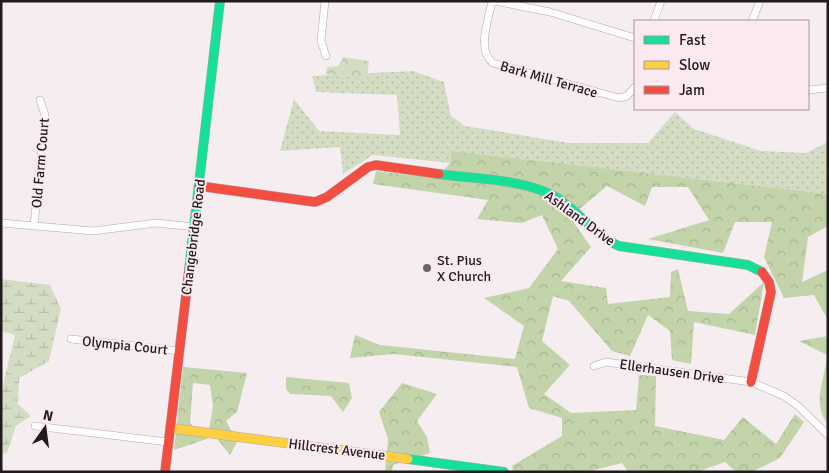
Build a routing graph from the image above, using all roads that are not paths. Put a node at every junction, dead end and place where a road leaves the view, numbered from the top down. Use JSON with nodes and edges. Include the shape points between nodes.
{"nodes":[{"id":1,"x":220,"y":1,"type":"edge"},
{"id":2,"x":325,"y":1,"type":"edge"},
{"id":3,"x":493,"y":1,"type":"edge"},
{"id":4,"x":661,"y":1,"type":"edge"},
{"id":5,"x":760,"y":1,"type":"edge"},
{"id":6,"x":516,"y":3,"type":"edge"},
{"id":7,"x":654,"y":20,"type":"edge"},
{"id":8,"x":752,"y":20,"type":"edge"},
{"id":9,"x":634,"y":38,"type":"edge"},
{"id":10,"x":326,"y":56,"type":"dead end"},
{"id":11,"x":634,"y":88,"type":"edge"},
{"id":12,"x":828,"y":88,"type":"edge"},
{"id":13,"x":809,"y":90,"type":"edge"},
{"id":14,"x":40,"y":100,"type":"dead end"},
{"id":15,"x":199,"y":186,"type":"junction"},
{"id":16,"x":1,"y":222,"type":"edge"},
{"id":17,"x":34,"y":226,"type":"junction"},
{"id":18,"x":195,"y":227,"type":"junction"},
{"id":19,"x":71,"y":340,"type":"dead end"},
{"id":20,"x":180,"y":352,"type":"junction"},
{"id":21,"x":594,"y":366,"type":"dead end"},
{"id":22,"x":751,"y":382,"type":"junction"},
{"id":23,"x":35,"y":426,"type":"dead end"},
{"id":24,"x":170,"y":428,"type":"junction"},
{"id":25,"x":828,"y":435,"type":"edge"},
{"id":26,"x":168,"y":442,"type":"junction"},
{"id":27,"x":165,"y":472,"type":"edge"},
{"id":28,"x":504,"y":472,"type":"edge"}],
"edges":[{"from":1,"to":15,"type":"street","name":"Changebridge Road"},
{"from":2,"to":10,"type":"street","via":[[321,47]]},
{"from":3,"to":6,"type":"street"},
{"from":3,"to":11,"type":"street","name":"Bark Mill Terrace","via":[[484,49],[493,63],[619,98],[627,96]]},
{"from":4,"to":7,"type":"street"},
{"from":5,"to":8,"type":"street"},
{"from":6,"to":9,"type":"street"},
{"from":12,"to":13,"type":"street"},
{"from":14,"to":17,"type":"street","name":"Old Farm Court","via":[[45,115]]},
{"from":15,"to":18,"type":"street","name":"Changebridge Road"},
{"from":15,"to":22,"type":"street","name":"Ashland Drive","via":[[315,202],[376,165],[544,191],[611,243],[748,265],[763,273],[771,292]]},
{"from":16,"to":17,"type":"street"},
{"from":17,"to":18,"type":"street","via":[[93,231],[156,223]]},
{"from":18,"to":20,"type":"street","name":"Changebridge Road"},
{"from":19,"to":20,"type":"street","name":"Olympia Court"},
{"from":20,"to":24,"type":"street","name":"Changebridge Road"},
{"from":21,"to":22,"type":"street","name":"Ellerhausen Drive","via":[[606,362]]},
{"from":22,"to":25,"type":"street","via":[[784,396]]},
{"from":23,"to":26,"type":"street"},
{"from":24,"to":26,"type":"street","name":"Changebridge Road"},
{"from":24,"to":28,"type":"street","name":"Hillcrest Avenue"},
{"from":26,"to":27,"type":"street","name":"Changebridge Road"}]}
